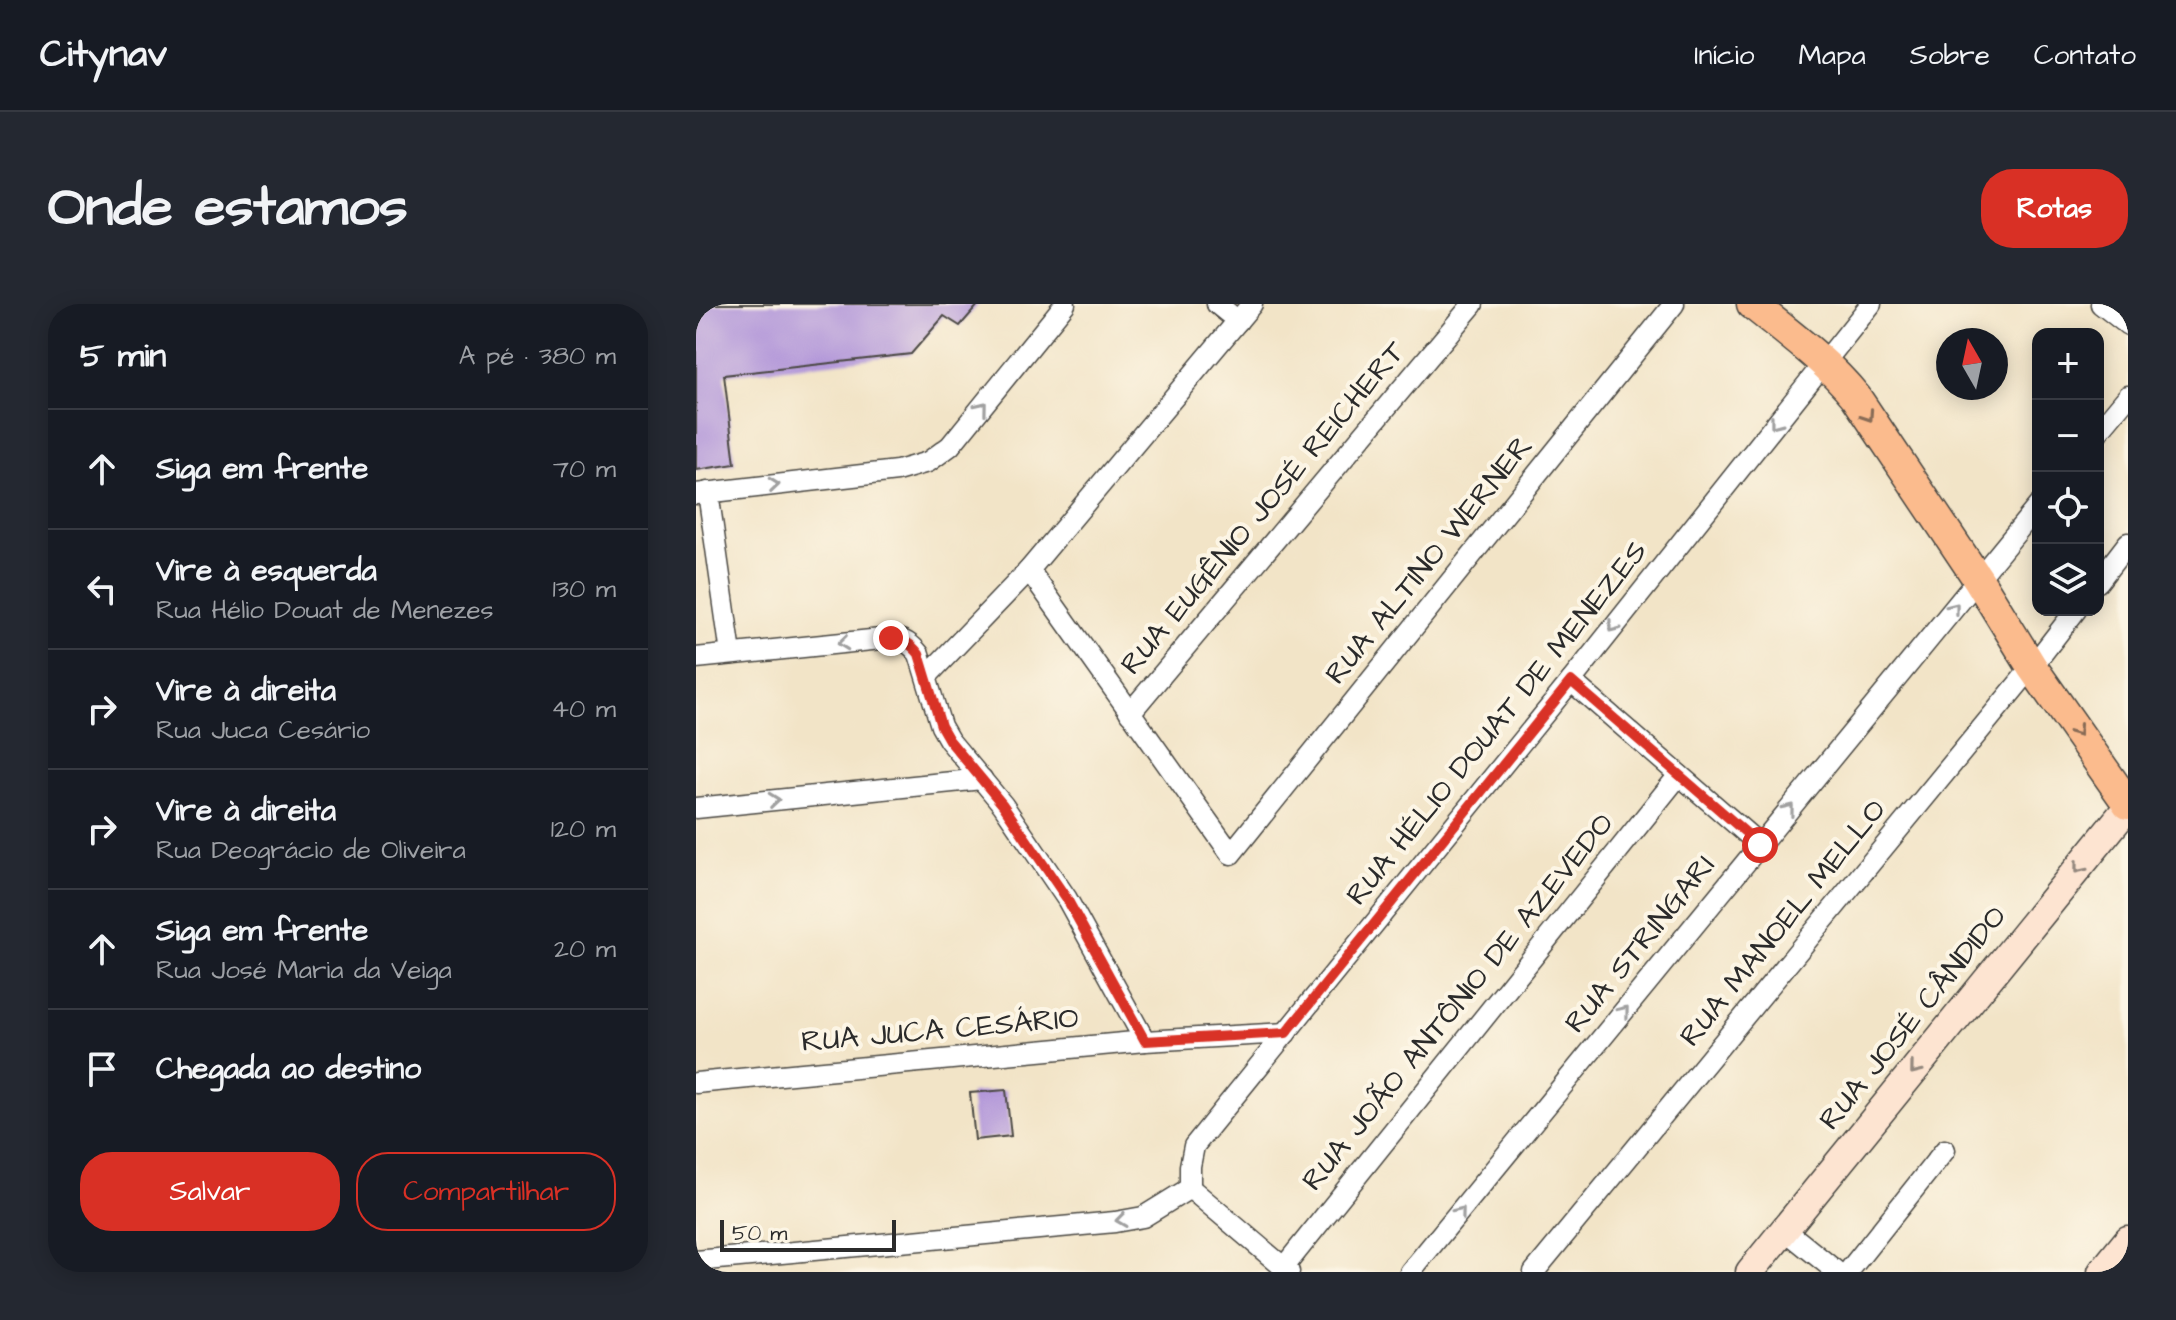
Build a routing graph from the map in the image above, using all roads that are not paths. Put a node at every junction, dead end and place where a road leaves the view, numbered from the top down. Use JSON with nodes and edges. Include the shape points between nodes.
{"nodes":[{"id":1,"x":1065,"y":304,"type":"edge"},
{"id":2,"x":1217,"y":304,"type":"edge"},
{"id":3,"x":1252,"y":304,"type":"edge"},
{"id":4,"x":1473,"y":304,"type":"edge"},
{"id":5,"x":1674,"y":304,"type":"edge"},
{"id":6,"x":1752,"y":304,"type":"edge"},
{"id":7,"x":1871,"y":304,"type":"edge"},
{"id":8,"x":2101,"y":304,"type":"edge"},
{"id":9,"x":1238,"y":321,"type":"junction"},
{"id":10,"x":2128,"y":325,"type":"edge"},
{"id":11,"x":1823,"y":362,"type":"junction"},
{"id":12,"x":2128,"y":396,"type":"edge"},
{"id":13,"x":2104,"y":425,"type":"edge"},
{"id":14,"x":702,"y":493,"type":"edge"},
{"id":15,"x":2032,"y":513,"type":"edge"},
{"id":16,"x":2128,"y":543,"type":"edge"},
{"id":17,"x":1029,"y":570,"type":"junction"},
{"id":18,"x":2104,"y":574,"type":"edge"},
{"id":19,"x":1978,"y":579,"type":"junction"},
{"id":20,"x":2071,"y":616,"type":"edge"},
{"id":21,"x":731,"y":654,"type":"junction"},
{"id":22,"x":696,"y":658,"type":"edge"},
{"id":23,"x":2032,"y":667,"type":"junction"},
{"id":24,"x":927,"y":676,"type":"junction"},
{"id":25,"x":1571,"y":681,"type":"junction"},
{"id":26,"x":1130,"y":713,"type":"junction"},
{"id":27,"x":1679,"y":775,"type":"junction"},
{"id":28,"x":982,"y":779,"type":"junction"},
{"id":29,"x":2128,"y":806,"type":"edge"},
{"id":30,"x":696,"y":808,"type":"edge"},
{"id":31,"x":1760,"y":845,"type":"junction"},
{"id":32,"x":1286,"y":1033,"type":"junction"},
{"id":33,"x":1145,"y":1041,"type":"junction"},
{"id":34,"x":696,"y":1083,"type":"edge"},
{"id":35,"x":1945,"y":1150,"type":"dead end"},
{"id":36,"x":1190,"y":1188,"type":"junction"},
{"id":37,"x":1785,"y":1230,"type":"junction"},
{"id":38,"x":2128,"y":1240,"type":"edge"},
{"id":39,"x":696,"y":1261,"type":"edge"},
{"id":40,"x":1286,"y":1270,"type":"edge"},
{"id":41,"x":1410,"y":1272,"type":"edge"},
{"id":42,"x":1534,"y":1272,"type":"edge"},
{"id":43,"x":1750,"y":1272,"type":"edge"},
{"id":44,"x":1837,"y":1272,"type":"edge"},
{"id":45,"x":1848,"y":1272,"type":"edge"},
{"id":46,"x":2102,"y":1272,"type":"edge"}],
"edges":[{"from":14,"to":1,"type":"street","one_way":true,"via":[[897,471],[928,462],[950,446]]},
{"from":2,"to":9,"type":"street"},
{"from":3,"to":9,"type":"street"},
{"from":4,"to":26,"type":"street","name":"RUA EUGÊNIO JOSÉ REICHERT"},
{"from":5,"to":26,"type":"street","name":"RUA ALTINO WERNER","via":[[1231,854]]},
{"from":6,"to":11,"type":"main road"},
{"from":7,"to":11,"type":"street","name":"RUA HÉLIO DOUAT DE MENEZES"},
{"from":8,"to":10,"type":"street"},
{"from":9,"to":17,"type":"street"},
{"from":11,"to":19,"type":"main road","one_way":true,"via":[[1856,397]]},
{"from":11,"to":25,"type":"street","name":"RUA HÉLIO DOUAT DE MENEZES","one_way":true},
{"from":12,"to":13,"type":"street"},
{"from":14,"to":21,"type":"street"},
{"from":15,"to":19,"type":"street","name":"RUA STRINGARI"},
{"from":16,"to":18,"type":"street"},
{"from":17,"to":24,"type":"street"},
{"from":17,"to":26,"type":"street"},
{"from":19,"to":23,"type":"main road"},
{"from":31,"to":19,"type":"street","name":"RUA STRINGARI","one_way":true},
{"from":20,"to":23,"type":"street","name":"RUA MANOEL MELLO"},
{"from":21,"to":22,"type":"street"},
{"from":24,"to":21,"type":"street","one_way":true,"via":[[919,654],[902,639]]},
{"from":23,"to":29,"type":"main road","one_way":true},
{"from":23,"to":42,"type":"street","name":"RUA MANOEL MELLO"},
{"from":24,"to":28,"type":"street","via":[[941,726]]},
{"from":25,"to":27,"type":"street"},
{"from":25,"to":32,"type":"street","name":"RUA HÉLIO DOUAT DE MENEZES"},
{"from":27,"to":31,"type":"street"},
{"from":27,"to":40,"type":"street","name":"RUA JOÃO ANTÔNIO DE AZEVEDO"},
{"from":30,"to":28,"type":"street","one_way":true},
{"from":28,"to":33,"type":"street","via":[[1080,918]]},
{"from":29,"to":37,"type":"main road","name":"RUA JOSÉ CÂNDIDO","one_way":true},
{"from":41,"to":31,"type":"street","name":"RUA STRINGARI","one_way":true},
{"from":32,"to":33,"type":"street","name":"RUA JUCA CESÁRIO"},
{"from":32,"to":36,"type":"street","name":"RUA HÉLIO DOUAT DE MENEZES","via":[[1194,1146]]},
{"from":33,"to":34,"type":"street","name":"RUA JUCA CESÁRIO"},
{"from":35,"to":45,"type":"street"},
{"from":36,"to":39,"type":"street","one_way":true,"via":[[1143,1217],[1115,1222]]},
{"from":36,"to":40,"type":"street"},
{"from":37,"to":43,"type":"main road","name":"RUA JOSÉ CÂNDIDO"},
{"from":37,"to":44,"type":"street"},
{"from":38,"to":46,"type":"main road"}]}
